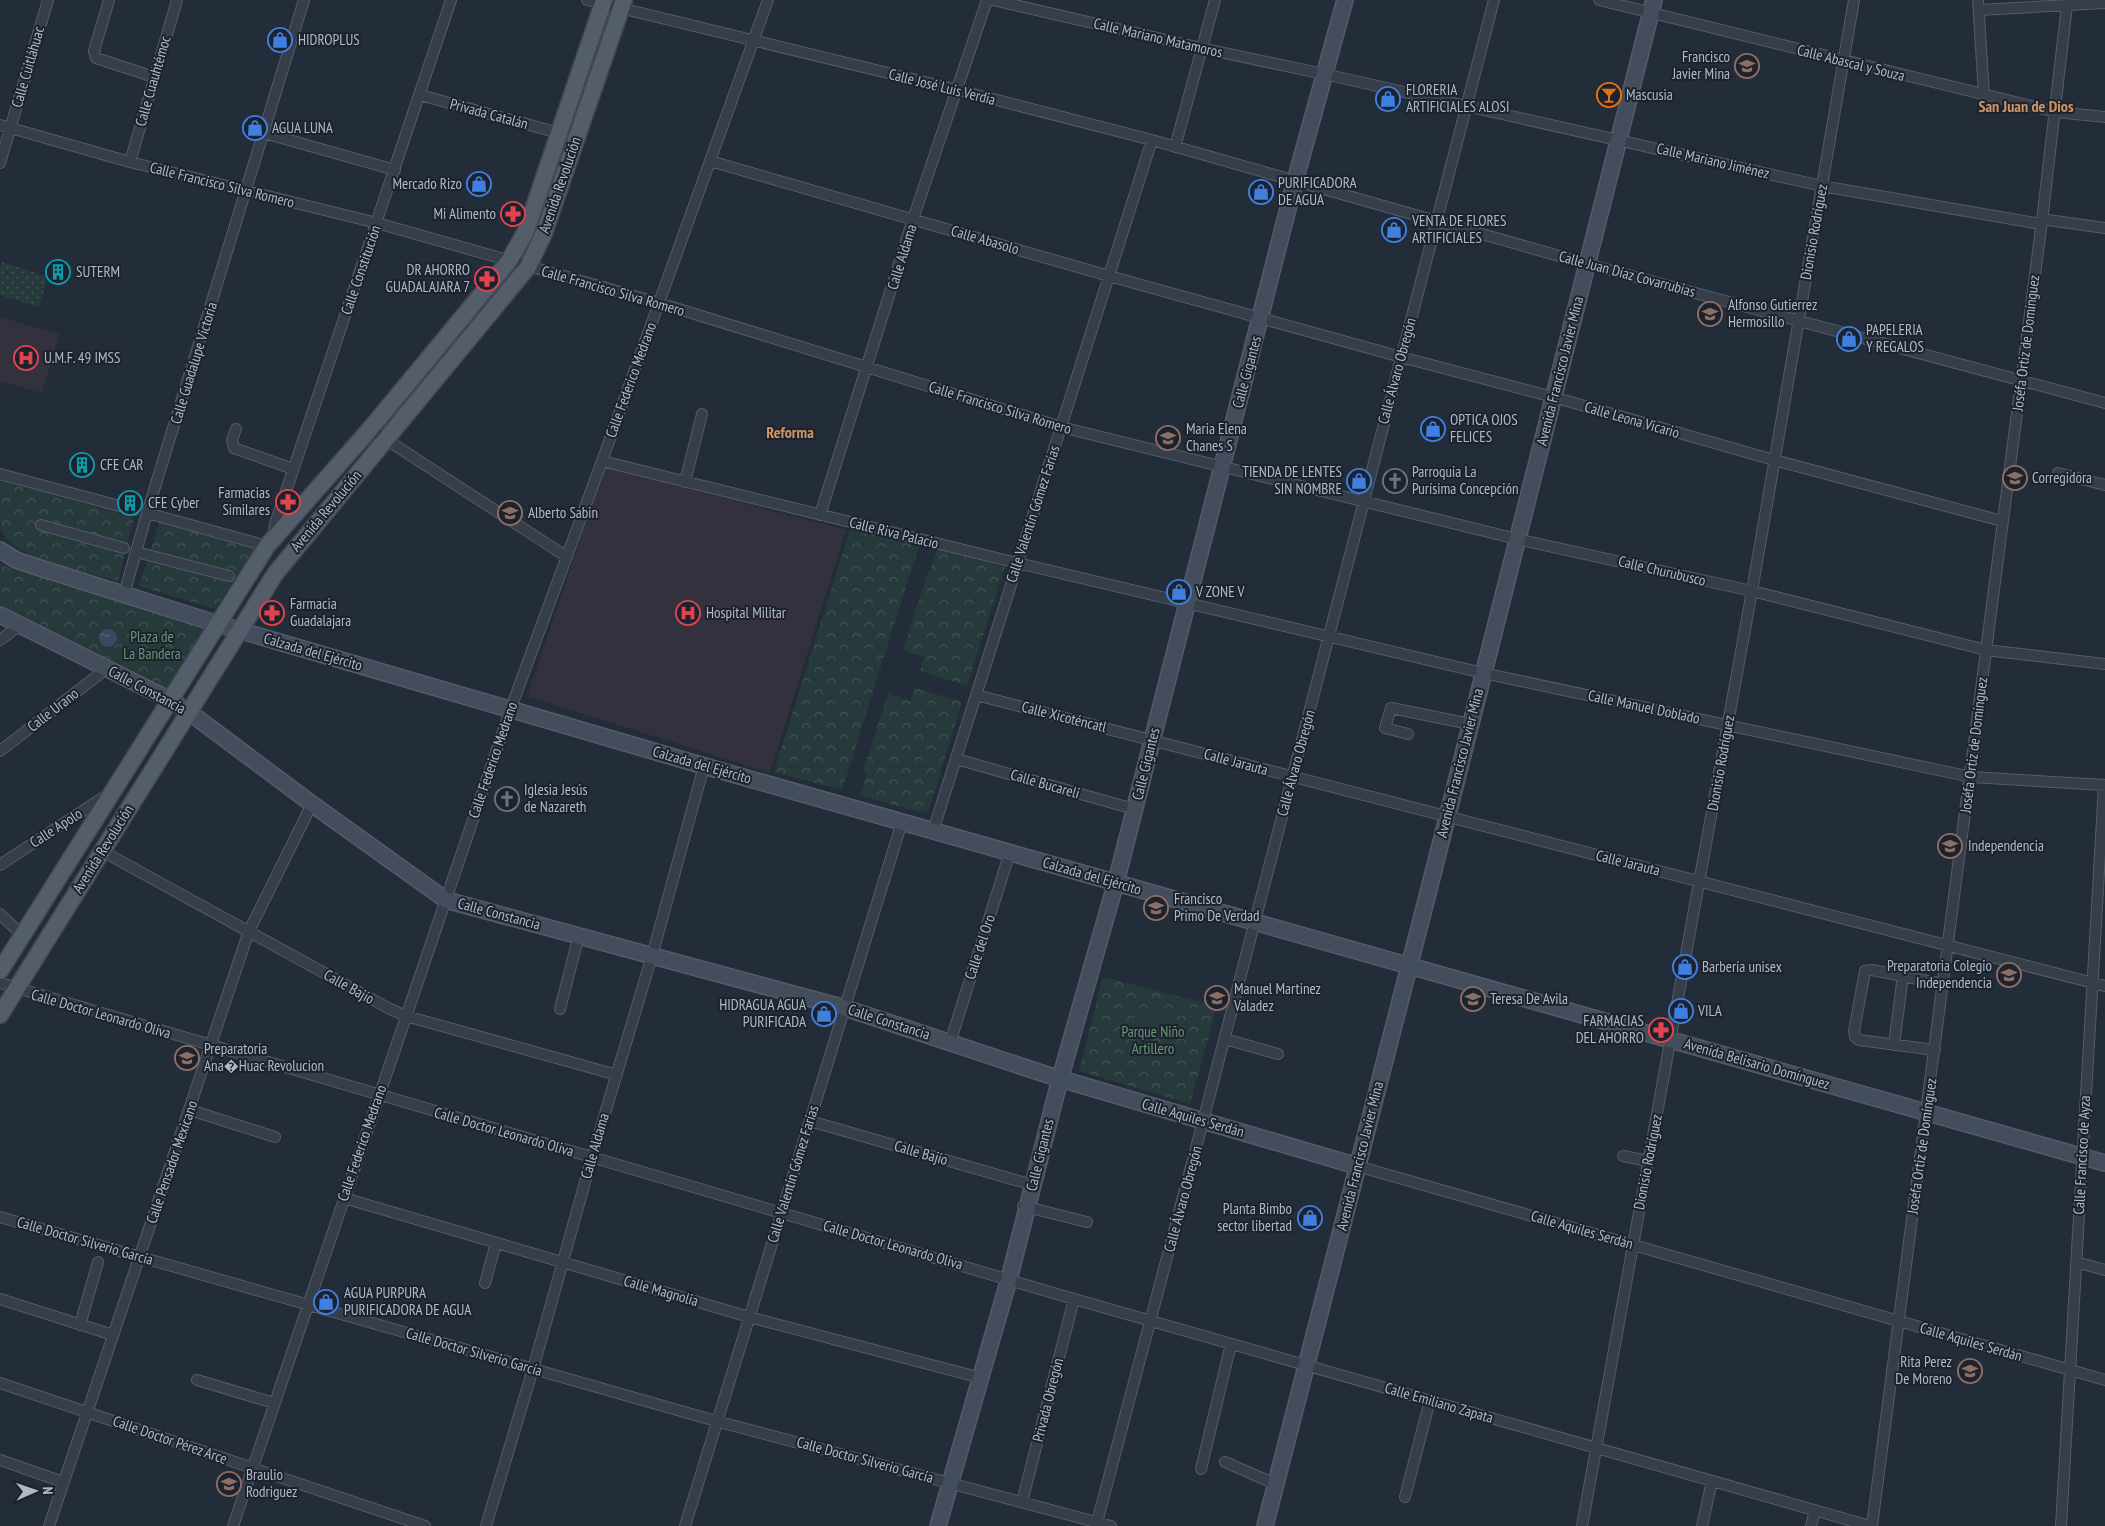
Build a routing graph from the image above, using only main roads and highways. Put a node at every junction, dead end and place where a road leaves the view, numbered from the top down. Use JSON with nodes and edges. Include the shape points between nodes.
{"nodes":[{"id":1,"x":1345,"y":0,"type":"edge"},
{"id":2,"x":598,"y":1,"type":"edge"},
{"id":3,"x":622,"y":4,"type":"edge"},
{"id":4,"x":1652,"y":6,"type":"edge"},
{"id":5,"x":0,"y":550,"type":"edge"},
{"id":6,"x":0,"y":615,"type":"edge"},
{"id":7,"x":218,"y":624,"type":"junction"},
{"id":8,"x":239,"y":630,"type":"junction"},
{"id":9,"x":170,"y":700,"type":"junction"},
{"id":10,"x":189,"y":712,"type":"junction"},
{"id":11,"x":1116,"y":882,"type":"junction"},
{"id":12,"x":1409,"y":966,"type":"junction"},
{"id":13,"x":0,"y":971,"type":"edge"},
{"id":14,"x":0,"y":1015,"type":"edge"},
{"id":15,"x":1060,"y":1079,"type":"junction"},
{"id":16,"x":2105,"y":1163,"type":"edge"},
{"id":17,"x":1357,"y":1166,"type":"junction"},
{"id":18,"x":938,"y":1526,"type":"edge"},
{"id":19,"x":1265,"y":1526,"type":"edge"}],
"edges":[{"from":1,"to":11,"type":"main road","name":"Calle Gigantes"},
{"from":2,"to":7,"type":"main road","name":"Avenida Revolución","via":[[526,231],[509,261],[370,429],[270,542]]},
{"from":3,"to":8,"type":"main road","name":"Avenida Revolución","via":[[544,232],[528,266],[280,567]]},
{"from":4,"to":12,"type":"main road","name":"Avenida Francisco Javier Mina"},
{"from":5,"to":7,"type":"main road","name":"Calzada del Ejército","via":[[16,560]]},
{"from":6,"to":9,"type":"main road","name":"Calle Constancia"},
{"from":7,"to":8,"type":"main road","name":"Calzada del Ejército"},
{"from":7,"to":9,"type":"main road","name":"Avenida Revolución"},
{"from":8,"to":10,"type":"main road","name":"Avenida Revolución"},
{"from":8,"to":11,"type":"main road","name":"Calzada del Ejército"},
{"from":9,"to":10,"type":"main road","name":"Calle Constancia"},
{"from":9,"to":13,"type":"main road","name":"Avenida Revolución"},
{"from":10,"to":14,"type":"main road","name":"Avenida Revolución"},
{"from":10,"to":15,"type":"main road","name":"Calle Constancia","via":[[446,900],[845,1008]]},
{"from":11,"to":12,"type":"main road","name":"Calzada del Ejército"},
{"from":11,"to":15,"type":"main road","name":"Calle Gigantes"},
{"from":12,"to":16,"type":"main road","name":"Avenida Belisario Domínguez"},
{"from":12,"to":17,"type":"main road","name":"Avenida Francisco Javier Mina"},
{"from":15,"to":17,"type":"main road","name":"Calle Aquiles Serdán"},
{"from":15,"to":18,"type":"main road","name":"Calle Gigantes","via":[[1025,1206],[1009,1279]]},
{"from":17,"to":19,"type":"main road","name":"Avenida Francisco Javier Mina"}]}
